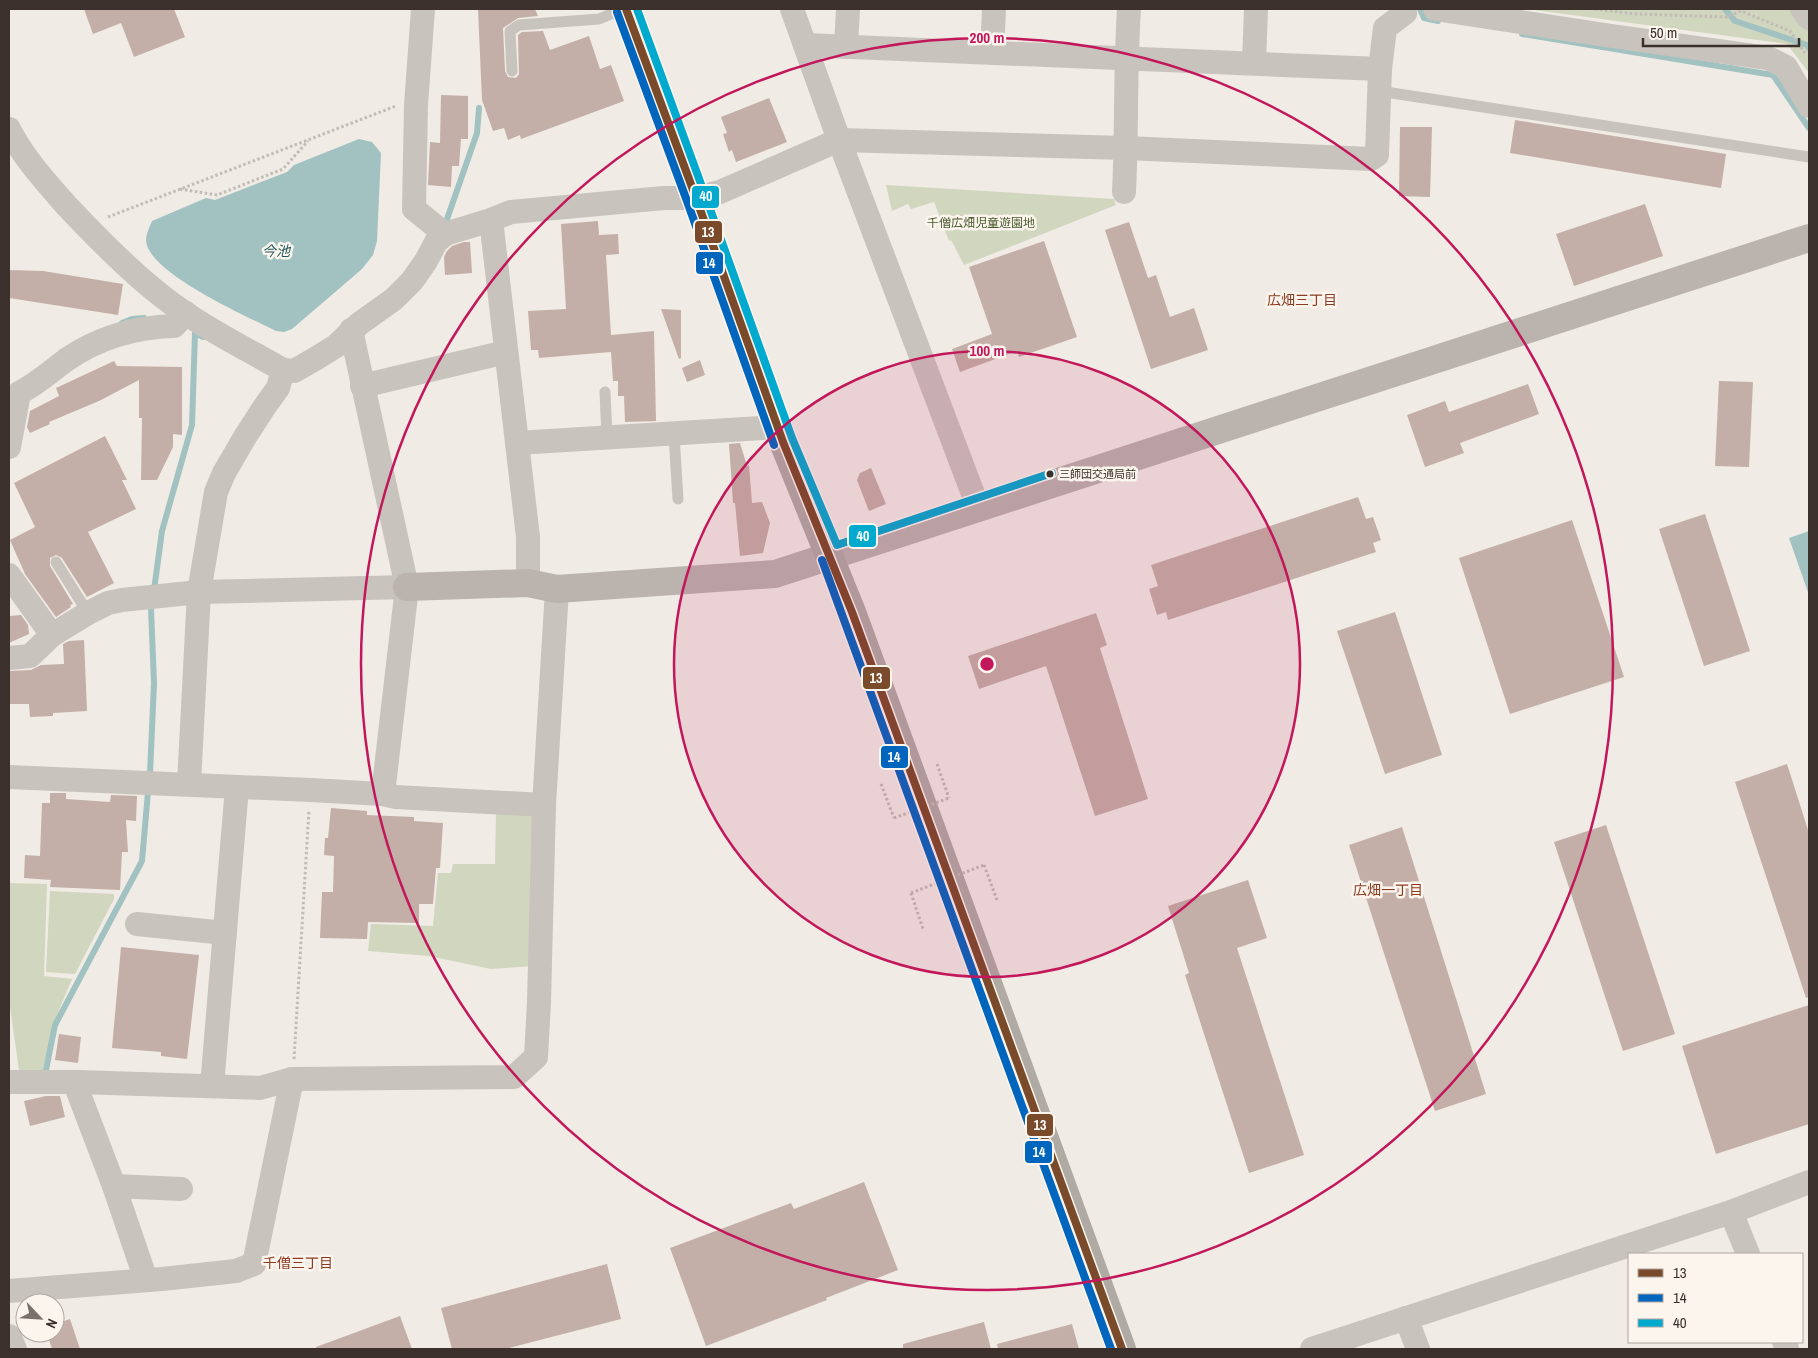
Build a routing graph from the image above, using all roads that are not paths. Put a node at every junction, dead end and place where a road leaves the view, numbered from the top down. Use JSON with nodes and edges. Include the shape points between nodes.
{"nodes":[{"id":1,"x":423,"y":9,"type":"edge"},
{"id":2,"x":624,"y":9,"type":"edge"},
{"id":3,"x":792,"y":9,"type":"edge"},
{"id":4,"x":848,"y":9,"type":"edge"},
{"id":5,"x":994,"y":9,"type":"edge"},
{"id":6,"x":1128,"y":9,"type":"edge"},
{"id":7,"x":1256,"y":9,"type":"edge"},
{"id":8,"x":1404,"y":9,"type":"edge"},
{"id":9,"x":1434,"y":9,"type":"edge"},
{"id":10,"x":1802,"y":9,"type":"edge"},
{"id":11,"x":1809,"y":18,"type":"edge"},
{"id":12,"x":805,"y":45,"type":"junction"},
{"id":13,"x":846,"y":47,"type":"junction"},
{"id":14,"x":992,"y":53,"type":"junction"},
{"id":15,"x":1126,"y":58,"type":"junction"},
{"id":16,"x":1254,"y":63,"type":"junction"},
{"id":17,"x":512,"y":71,"type":"dead end"},
{"id":18,"x":1380,"y":80,"type":"junction"},
{"id":19,"x":1809,"y":106,"type":"edge"},
{"id":20,"x":9,"y":129,"type":"edge"},
{"id":21,"x":839,"y":140,"type":"junction"},
{"id":22,"x":1126,"y":148,"type":"junction"},
{"id":23,"x":1809,"y":156,"type":"edge"},
{"id":24,"x":1124,"y":192,"type":"dead end"},
{"id":25,"x":696,"y":198,"type":"junction"},
{"id":26,"x":491,"y":220,"type":"junction"},
{"id":27,"x":445,"y":234,"type":"junction"},
{"id":28,"x":1809,"y":238,"type":"edge"},
{"id":29,"x":186,"y":314,"type":"junction"},
{"id":30,"x":351,"y":330,"type":"junction"},
{"id":31,"x":506,"y":352,"type":"junction"},
{"id":32,"x":284,"y":370,"type":"junction"},
{"id":33,"x":362,"y":386,"type":"junction"},
{"id":34,"x":605,"y":392,"type":"dead end"},
{"id":35,"x":14,"y":394,"type":"edge"},
{"id":36,"x":778,"y":428,"type":"junction"},
{"id":37,"x":674,"y":435,"type":"junction"},
{"id":38,"x":608,"y":437,"type":"junction"},
{"id":39,"x":517,"y":443,"type":"junction"},
{"id":40,"x":9,"y":447,"type":"edge"},
{"id":41,"x":678,"y":499,"type":"dead end"},
{"id":42,"x":978,"y":507,"type":"junction"},
{"id":43,"x":831,"y":557,"type":"junction"},
{"id":44,"x":56,"y":562,"type":"dead end"},
{"id":45,"x":9,"y":575,"type":"edge"},
{"id":46,"x":528,"y":584,"type":"junction"},
{"id":47,"x":407,"y":587,"type":"junction"},
{"id":48,"x":557,"y":589,"type":"junction"},
{"id":49,"x":199,"y":592,"type":"junction"},
{"id":50,"x":88,"y":612,"type":"junction"},
{"id":51,"x":52,"y":635,"type":"junction"},
{"id":52,"x":9,"y":658,"type":"edge"},
{"id":53,"x":9,"y":777,"type":"edge"},
{"id":54,"x":189,"y":784,"type":"junction"},
{"id":55,"x":237,"y":787,"type":"junction"},
{"id":56,"x":383,"y":794,"type":"junction"},
{"id":57,"x":544,"y":806,"type":"junction"},
{"id":58,"x":137,"y":924,"type":"dead end"},
{"id":59,"x":225,"y":933,"type":"junction"},
{"id":60,"x":292,"y":1079,"type":"junction"},
{"id":61,"x":9,"y":1082,"type":"edge"},
{"id":62,"x":78,"y":1082,"type":"junction"},
{"id":63,"x":212,"y":1086,"type":"junction"},
{"id":64,"x":1809,"y":1182,"type":"edge"},
{"id":65,"x":114,"y":1186,"type":"junction"},
{"id":66,"x":181,"y":1189,"type":"dead end"},
{"id":67,"x":1731,"y":1212,"type":"junction"},
{"id":68,"x":1748,"y":1253,"type":"edge"},
{"id":69,"x":146,"y":1280,"type":"junction"},
{"id":70,"x":9,"y":1291,"type":"edge"},
{"id":71,"x":1406,"y":1318,"type":"junction"},
{"id":72,"x":9,"y":1336,"type":"edge"},
{"id":73,"x":14,"y":1349,"type":"edge"},
{"id":74,"x":1122,"y":1349,"type":"edge"},
{"id":75,"x":1312,"y":1349,"type":"edge"},
{"id":76,"x":1418,"y":1349,"type":"edge"}],
"edges":[{"from":1,"to":27,"type":"street","via":[[416,105],[414,210]]},
{"from":2,"to":17,"type":"lane","via":[[599,19],[519,25],[510,31]]},
{"from":2,"to":25,"type":"highway"},
{"from":3,"to":12,"type":"street"},
{"from":4,"to":13,"type":"street"},
{"from":5,"to":14,"type":"street"},
{"from":6,"to":15,"type":"street"},
{"from":7,"to":16,"type":"street"},
{"from":8,"to":18,"type":"street","via":[[1405,13],[1385,28]]},
{"from":9,"to":19,"type":"street","via":[[1768,58],[1786,67]]},
{"from":10,"to":11,"type":"street"},
{"from":12,"to":13,"type":"street"},
{"from":12,"to":21,"type":"street"},
{"from":13,"to":14,"type":"street"},
{"from":14,"to":15,"type":"street"},
{"from":15,"to":16,"type":"street"},
{"from":15,"to":22,"type":"street"},
{"from":16,"to":18,"type":"street"},
{"from":18,"to":22,"type":"street","via":[[1376,155],[1371,159]]},
{"from":18,"to":23,"type":"lane"},
{"from":20,"to":29,"type":"street","via":[[33,166],[86,226],[142,281]]},
{"from":21,"to":22,"type":"street"},
{"from":21,"to":25,"type":"street","via":[[720,192]]},
{"from":21,"to":42,"type":"street"},
{"from":22,"to":24,"type":"street"},
{"from":25,"to":26,"type":"street","via":[[511,212]]},
{"from":25,"to":36,"type":"highway"},
{"from":26,"to":27,"type":"street"},
{"from":26,"to":31,"type":"street"},
{"from":27,"to":30,"type":"street","via":[[436,242],[412,281],[394,299]]},
{"from":28,"to":42,"type":"street"},
{"from":29,"to":32,"type":"street"},
{"from":29,"to":35,"type":"street","via":[[174,326],[140,329],[102,341],[72,356],[35,385]]},
{"from":30,"to":32,"type":"street","via":[[336,346],[315,359],[294,371]]},
{"from":30,"to":33,"type":"street"},
{"from":31,"to":33,"type":"street"},
{"from":31,"to":39,"type":"street"},
{"from":32,"to":49,"type":"street","via":[[278,388],[245,437],[216,492]]},
{"from":33,"to":47,"type":"street"},
{"from":34,"to":38,"type":"lane"},
{"from":35,"to":40,"type":"street"},
{"from":36,"to":37,"type":"street"},
{"from":36,"to":43,"type":"highway"},
{"from":37,"to":38,"type":"street"},
{"from":37,"to":41,"type":"lane"},
{"from":38,"to":39,"type":"street"},
{"from":39,"to":46,"type":"street","via":[[528,537]]},
{"from":42,"to":43,"type":"street"},
{"from":43,"to":48,"type":"street","via":[[775,574]]},
{"from":43,"to":74,"type":"highway"},
{"from":44,"to":50,"type":"lane"},
{"from":45,"to":51,"type":"street"},
{"from":46,"to":47,"type":"street"},
{"from":46,"to":48,"type":"street"},
{"from":47,"to":49,"type":"street"},
{"from":47,"to":56,"type":"street"},
{"from":48,"to":57,"type":"street"},
{"from":49,"to":50,"type":"street","via":[[122,600]]},
{"from":49,"to":54,"type":"street"},
{"from":50,"to":51,"type":"street"},
{"from":51,"to":52,"type":"street","via":[[30,656]]},
{"from":53,"to":54,"type":"street"},
{"from":54,"to":55,"type":"street"},
{"from":55,"to":56,"type":"street"},
{"from":55,"to":59,"type":"street"},
{"from":56,"to":57,"type":"street"},
{"from":57,"to":60,"type":"street","via":[[536,1057],[514,1077]]},
{"from":58,"to":59,"type":"street"},
{"from":59,"to":63,"type":"street"},
{"from":60,"to":63,"type":"street","via":[[260,1088]]},
{"from":60,"to":69,"type":"street","via":[[254,1264],[236,1271]]},
{"from":61,"to":62,"type":"street"},
{"from":62,"to":63,"type":"street"},
{"from":62,"to":65,"type":"street","via":[[77,1089]]},
{"from":64,"to":67,"type":"street"},
{"from":65,"to":66,"type":"street"},
{"from":65,"to":69,"type":"street"},
{"from":67,"to":68,"type":"street"},
{"from":67,"to":71,"type":"street"},
{"from":69,"to":70,"type":"street"},
{"from":71,"to":75,"type":"street"},
{"from":71,"to":76,"type":"street"},
{"from":72,"to":73,"type":"street"}]}
